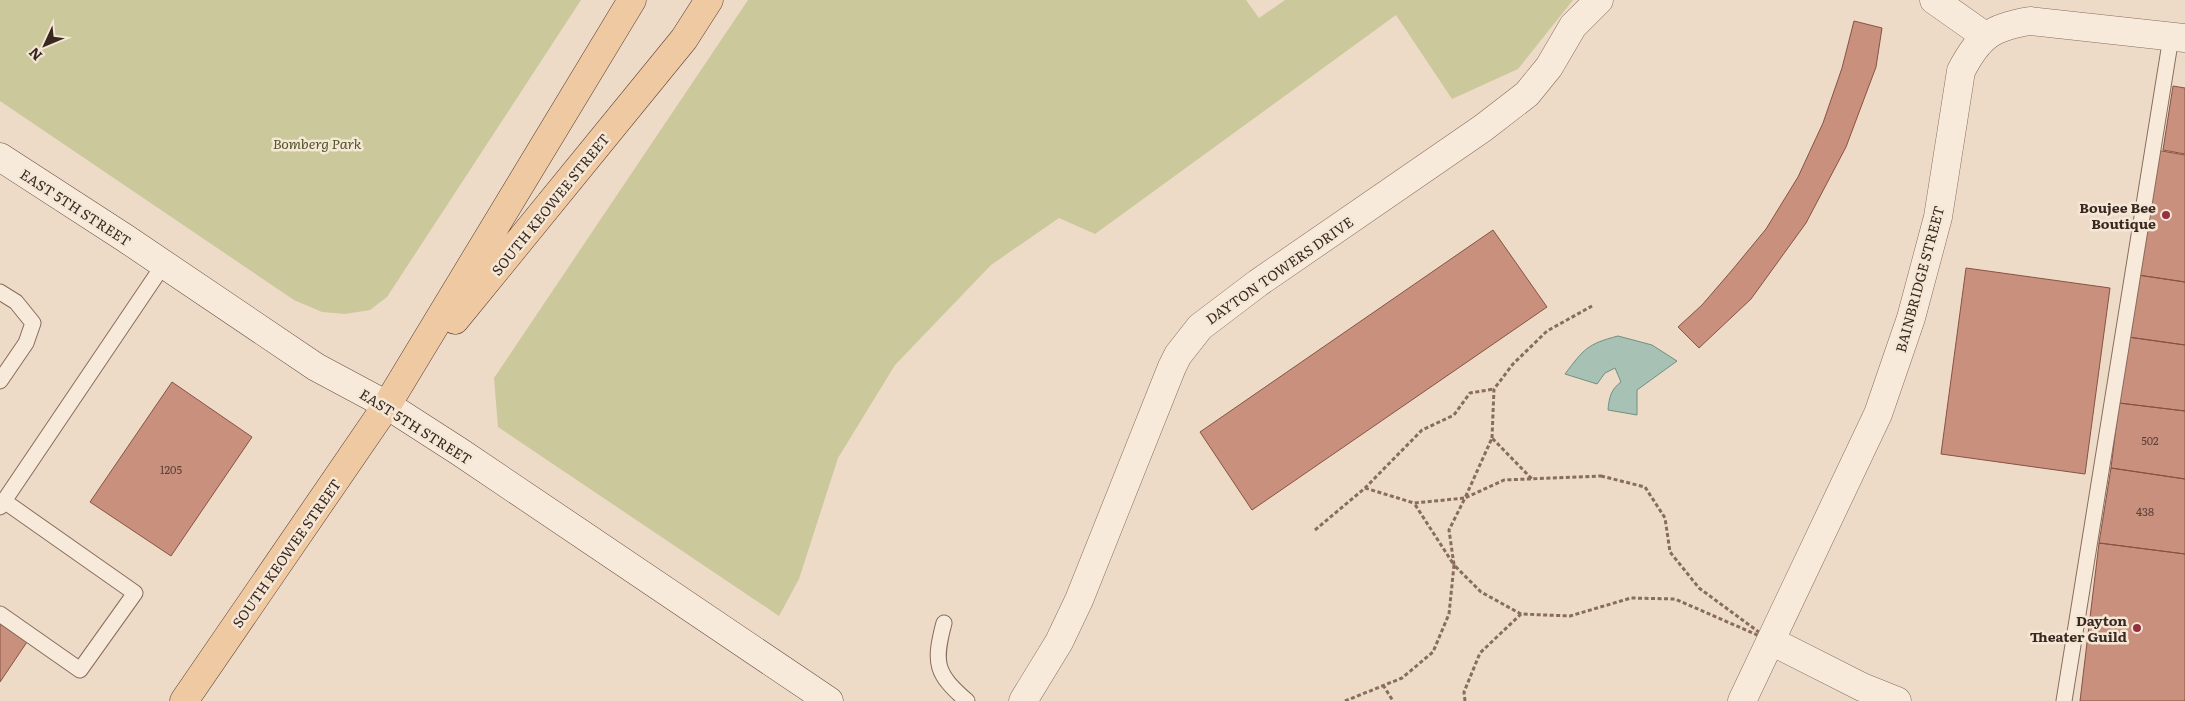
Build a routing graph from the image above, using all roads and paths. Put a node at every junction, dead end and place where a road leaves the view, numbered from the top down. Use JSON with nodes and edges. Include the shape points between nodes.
{"nodes":[{"id":1,"x":632,"y":0,"type":"edge"},
{"id":2,"x":709,"y":0,"type":"edge"},
{"id":3,"x":1600,"y":0,"type":"edge"},
{"id":4,"x":1934,"y":0,"type":"edge"},
{"id":5,"x":1986,"y":36,"type":"junction"},
{"id":6,"x":2178,"y":37,"type":"edge"},
{"id":7,"x":0,"y":157,"type":"edge"},
{"id":8,"x":164,"y":264,"type":"junction"},
{"id":9,"x":0,"y":292,"type":"edge"},
{"id":10,"x":1592,"y":306,"type":"dead end"},
{"id":11,"x":0,"y":381,"type":"edge"},
{"id":12,"x":1494,"y":389,"type":"junction"},
{"id":13,"x":387,"y":406,"type":"junction"},
{"id":14,"x":1492,"y":438,"type":"junction"},
{"id":15,"x":1532,"y":479,"type":"junction"},
{"id":16,"x":1365,"y":488,"type":"junction"},
{"id":17,"x":1465,"y":498,"type":"junction"},
{"id":18,"x":1414,"y":503,"type":"junction"},
{"id":19,"x":2,"y":504,"type":"edge"},
{"id":20,"x":1315,"y":530,"type":"dead end"},
{"id":21,"x":1454,"y":565,"type":"junction"},
{"id":22,"x":0,"y":614,"type":"edge"},
{"id":23,"x":1521,"y":614,"type":"junction"},
{"id":24,"x":944,"y":624,"type":"dead end"},
{"id":25,"x":1771,"y":641,"type":"junction"},
{"id":26,"x":1383,"y":686,"type":"junction"},
{"id":27,"x":184,"y":701,"type":"edge"},
{"id":28,"x":829,"y":701,"type":"edge"},
{"id":29,"x":967,"y":701,"type":"edge"},
{"id":30,"x":1023,"y":701,"type":"edge"},
{"id":31,"x":1346,"y":701,"type":"edge"},
{"id":32,"x":1393,"y":701,"type":"edge"},
{"id":33,"x":1465,"y":701,"type":"edge"},
{"id":34,"x":1742,"y":701,"type":"edge"},
{"id":35,"x":1896,"y":701,"type":"edge"},
{"id":36,"x":2064,"y":701,"type":"edge"}],
"edges":[{"from":1,"to":13,"type":"main road","name":"SOUTH KEOWEE STREET"},
{"from":2,"to":13,"type":"main road","name":"SOUTH KEOWEE STREET","via":[[684,39]]},
{"from":3,"to":30,"type":"street","name":"DAYTON TOWERS DRIVE","via":[[1574,26],[1528,94],[1266,277],[1200,327],[1172,367],[1079,600],[1059,642]]},
{"from":4,"to":5,"type":"street"},
{"from":5,"to":6,"type":"street","name":"BAINBRIDGE STREET","via":[[2007,25],[2030,21]]},
{"from":5,"to":25,"type":"street","name":"BAINBRIDGE STREET","via":[[1972,50],[1960,71],[1938,218],[1911,318],[1878,414]]},
{"from":6,"to":36,"type":"lane"},
{"from":7,"to":8,"type":"street","name":"EAST 5TH STREET"},
{"from":8,"to":13,"type":"street","name":"EAST 5TH STREET","via":[[316,367]]},
{"from":8,"to":19,"type":"lane"},
{"from":9,"to":11,"type":"lane","via":[[16,302],[32,323],[26,343]]},
{"from":10,"to":12,"type":"path","via":[[1547,331],[1513,364]]},
{"from":12,"to":14,"type":"path"},
{"from":12,"to":16,"type":"path","via":[[1470,393],[1454,415],[1422,430]]},
{"from":13,"to":27,"type":"main road","name":"SOUTH KEOWEE STREET"},
{"from":13,"to":28,"type":"street","name":"EAST 5TH STREET"},
{"from":14,"to":15,"type":"path"},
{"from":14,"to":17,"type":"path"},
{"from":15,"to":17,"type":"path","via":[[1504,480]]},
{"from":15,"to":25,"type":"path","via":[[1601,476],[1645,487],[1665,518],[1670,552],[1693,581]]},
{"from":16,"to":18,"type":"path"},
{"from":16,"to":20,"type":"path"},
{"from":17,"to":18,"type":"path"},
{"from":17,"to":21,"type":"path","via":[[1448,530]]},
{"from":18,"to":21,"type":"path"},
{"from":19,"to":22,"type":"lane","via":[[135,593],[80,670]]},
{"from":21,"to":23,"type":"path","via":[[1481,592]]},
{"from":21,"to":26,"type":"path","via":[[1449,614],[1433,652],[1402,678]]},
{"from":23,"to":25,"type":"path","via":[[1570,616],[1631,598],[1675,599]]},
{"from":23,"to":33,"type":"path","via":[[1480,652],[1464,692]]},
{"from":24,"to":29,"type":"lane","via":[[939,641],[938,669]]},
{"from":25,"to":34,"type":"street","name":"BAINBRIDGE STREET"},
{"from":25,"to":35,"type":"street"},
{"from":26,"to":31,"type":"path"},
{"from":26,"to":32,"type":"path"}]}
